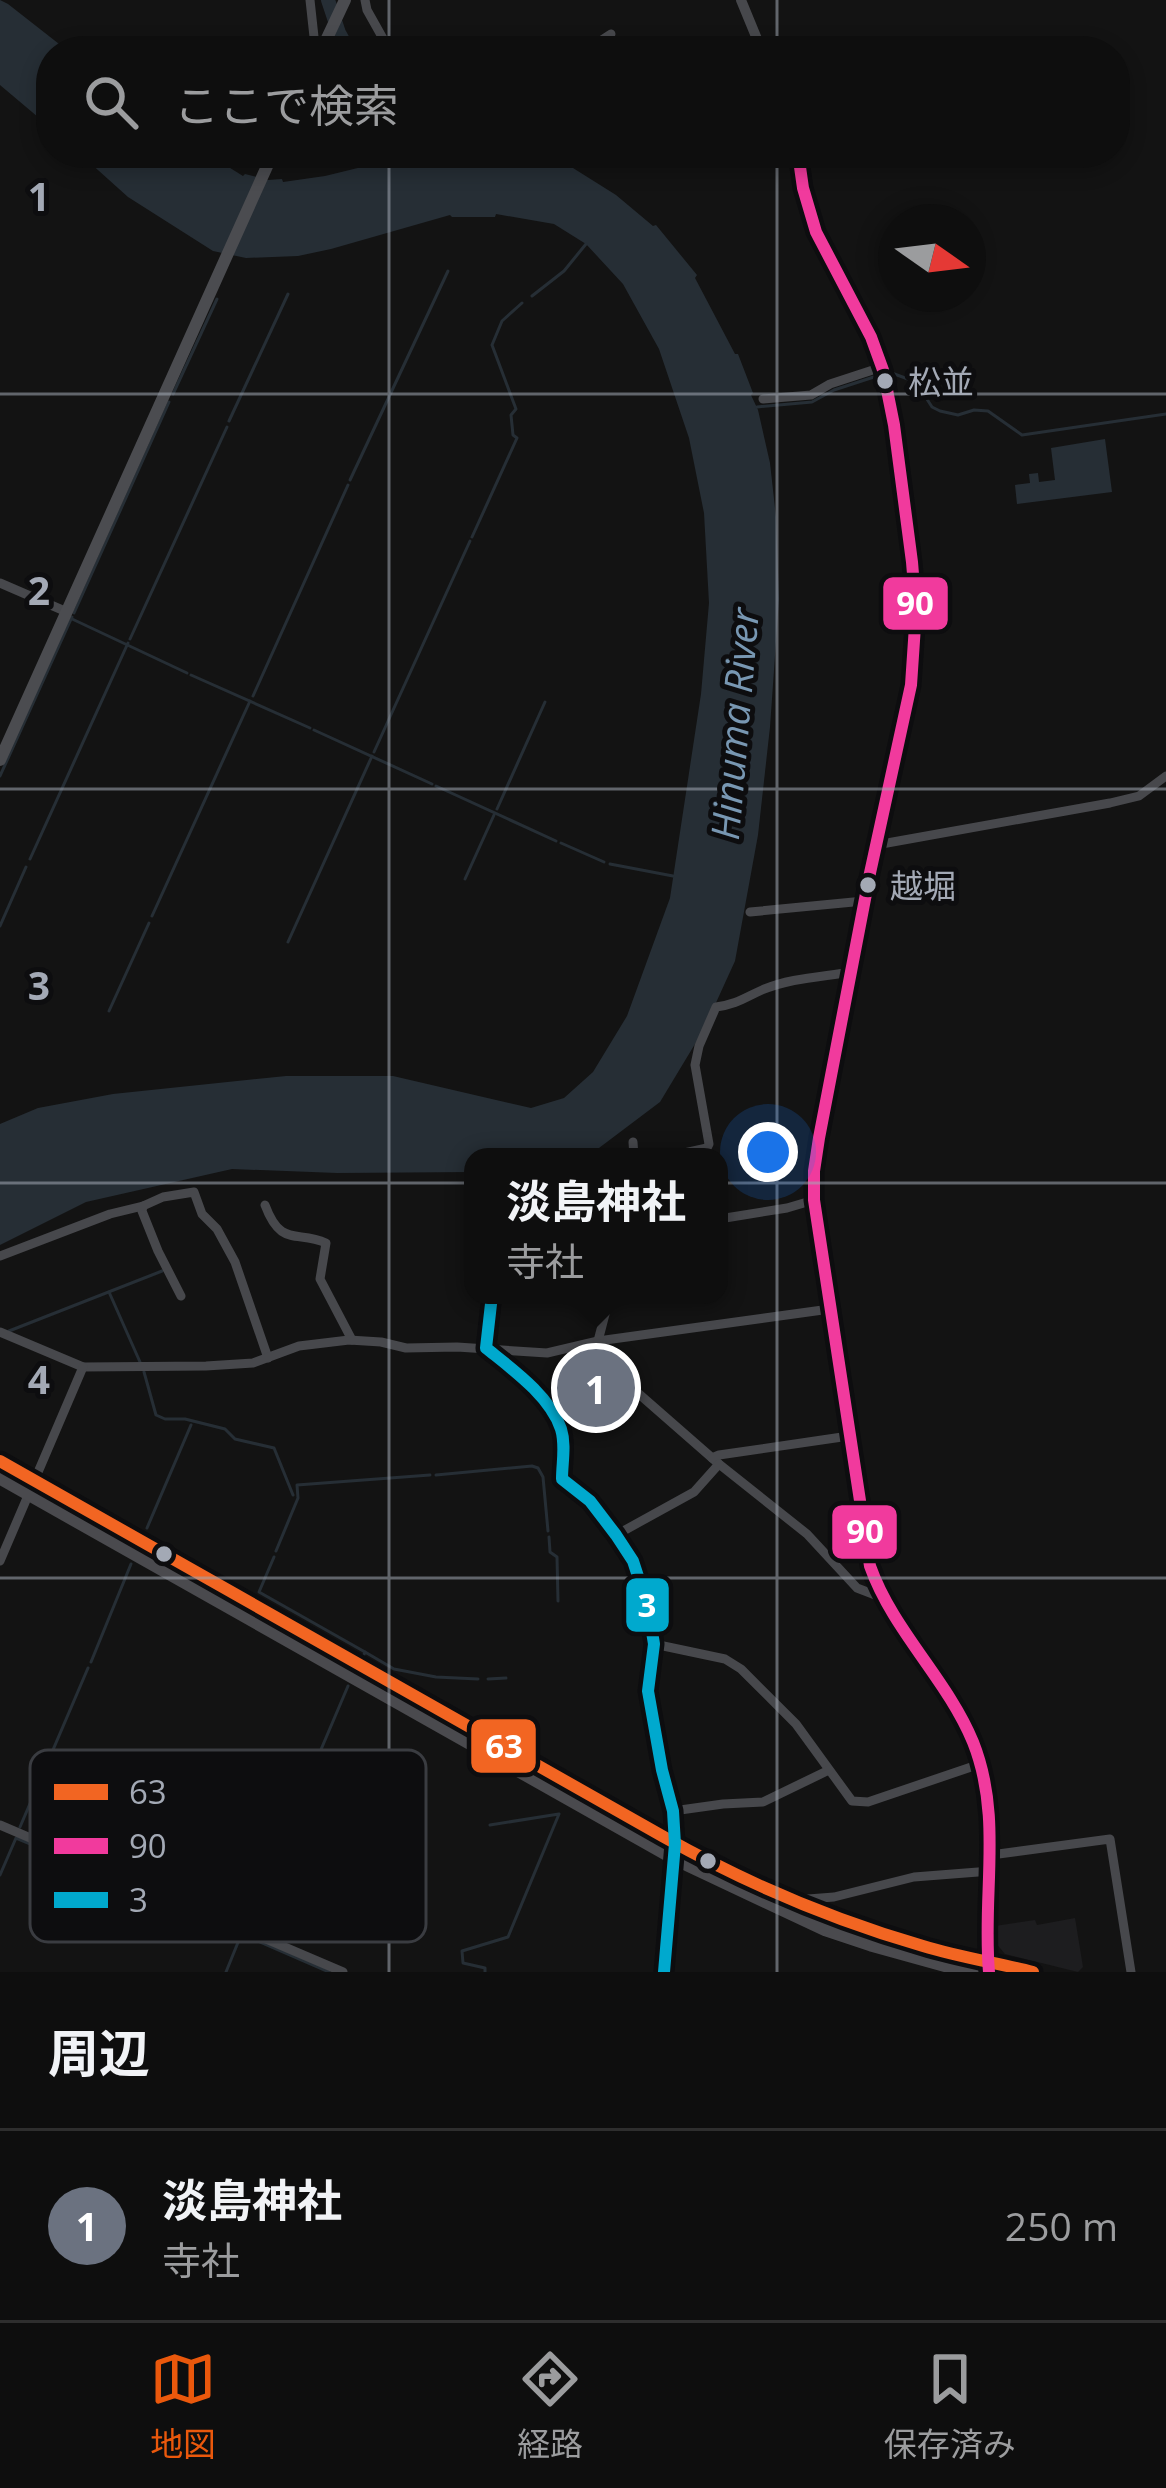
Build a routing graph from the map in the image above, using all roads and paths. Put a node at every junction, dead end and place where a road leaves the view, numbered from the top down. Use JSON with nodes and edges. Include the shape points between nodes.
{"nodes":[{"id":1,"x":310,"y":0,"type":"edge"},
{"id":2,"x":345,"y":0,"type":"edge"},
{"id":3,"x":365,"y":0,"type":"edge"},
{"id":4,"x":741,"y":0,"type":"edge"},
{"id":5,"x":611,"y":34,"type":"dead end"},
{"id":6,"x":314,"y":36,"type":"edge"},
{"id":7,"x":327,"y":36,"type":"edge"},
{"id":8,"x":382,"y":36,"type":"edge"},
{"id":9,"x":608,"y":36,"type":"edge"},
{"id":10,"x":756,"y":36,"type":"edge"},
{"id":11,"x":267,"y":168,"type":"edge"},
{"id":12,"x":800,"y":168,"type":"edge"},
{"id":13,"x":882,"y":367,"type":"junction"},
{"id":14,"x":763,"y":399,"type":"dead end"},
{"id":15,"x":0,"y":583,"type":"edge"},
{"id":16,"x":67,"y":612,"type":"junction"},
{"id":17,"x":0,"y":760,"type":"edge"},
{"id":18,"x":1166,"y":776,"type":"edge"},
{"id":19,"x":876,"y":845,"type":"junction"},
{"id":20,"x":864,"y":901,"type":"junction"},
{"id":21,"x":750,"y":912,"type":"dead end"},
{"id":22,"x":850,"y":973,"type":"junction"},
{"id":23,"x":633,"y":1142,"type":"dead end"},
{"id":24,"x":633,"y":1148,"type":"edge"},
{"id":25,"x":707,"y":1148,"type":"edge"},
{"id":26,"x":814,"y":1200,"type":"junction"},
{"id":27,"x":265,"y":1205,"type":"dead end"},
{"id":28,"x":143,"y":1206,"type":"junction"},
{"id":29,"x":728,"y":1218,"type":"edge"},
{"id":30,"x":0,"y":1256,"type":"edge"},
{"id":31,"x":181,"y":1296,"type":"dead end"},
{"id":32,"x":491,"y":1304,"type":"edge"},
{"id":33,"x":608,"y":1304,"type":"edge"},
{"id":34,"x":830,"y":1309,"type":"junction"},
{"id":35,"x":0,"y":1332,"type":"edge"},
{"id":36,"x":352,"y":1340,"type":"junction"},
{"id":37,"x":598,"y":1341,"type":"junction"},
{"id":38,"x":583,"y":1345,"type":"junction"},
{"id":39,"x":487,"y":1348,"type":"junction"},
{"id":40,"x":268,"y":1358,"type":"junction"},
{"id":41,"x":83,"y":1367,"type":"junction"},
{"id":42,"x":849,"y":1436,"type":"junction"},
{"id":43,"x":716,"y":1461,"type":"junction"},
{"id":44,"x":0,"y":1462,"type":"edge"},
{"id":45,"x":0,"y":1477,"type":"edge"},
{"id":46,"x":32,"y":1487,"type":"junction"},
{"id":47,"x":616,"y":1535,"type":"junction"},
{"id":48,"x":0,"y":1561,"type":"edge"},
{"id":49,"x":883,"y":1598,"type":"junction"},
{"id":50,"x":654,"y":1644,"type":"junction"},
{"id":51,"x":980,"y":1764,"type":"junction"},
{"id":52,"x":829,"y":1770,"type":"junction"},
{"id":53,"x":673,"y":1811,"type":"junction"},
{"id":54,"x":0,"y":1825,"type":"edge"},
{"id":55,"x":30,"y":1838,"type":"edge"},
{"id":56,"x":675,"y":1851,"type":"junction"},
{"id":57,"x":991,"y":1855,"type":"junction"},
{"id":58,"x":991,"y":1871,"type":"junction"},
{"id":59,"x":801,"y":1904,"type":"junction"},
{"id":60,"x":273,"y":1942,"type":"edge"},
{"id":61,"x":988,"y":1966,"type":"edge"},
{"id":62,"x":343,"y":1972,"type":"edge"},
{"id":63,"x":664,"y":1972,"type":"edge"},
{"id":64,"x":972,"y":1972,"type":"edge"},
{"id":65,"x":1033,"y":1972,"type":"edge"},
{"id":66,"x":1131,"y":1972,"type":"edge"}],
"edges":[{"from":1,"to":6,"type":"street"},
{"from":2,"to":7,"type":"main road"},
{"from":3,"to":8,"type":"street"},
{"from":4,"to":10,"type":"street"},
{"from":5,"to":9,"type":"street"},
{"from":11,"to":16,"type":"main road"},
{"from":12,"to":13,"type":"street","via":[[816,232]]},
{"from":13,"to":14,"type":"street","via":[[811,395]]},
{"from":13,"to":19,"type":"street","via":[[916,611],[911,685]]},
{"from":15,"to":16,"type":"street"},
{"from":16,"to":17,"type":"main road"},
{"from":18,"to":19,"type":"street","via":[[1139,796],[1110,803]]},
{"from":19,"to":20,"type":"street"},
{"from":20,"to":21,"type":"street"},
{"from":20,"to":22,"type":"street"},
{"from":22,"to":25,"type":"street","via":[[798,980],[716,1007],[695,1065]]},
{"from":22,"to":26,"type":"street"},
{"from":23,"to":24,"type":"street"},
{"from":26,"to":29,"type":"street"},
{"from":26,"to":34,"type":"street"},
{"from":27,"to":36,"type":"street","via":[[291,1237],[326,1243],[320,1279]]},
{"from":28,"to":30,"type":"street"},
{"from":28,"to":31,"type":"street"},
{"from":28,"to":40,"type":"street","via":[[194,1192],[235,1262]]},
{"from":32,"to":39,"type":"street"},
{"from":33,"to":37,"type":"street"},
{"from":34,"to":37,"type":"street"},
{"from":34,"to":42,"type":"street"},
{"from":35,"to":41,"type":"street"},
{"from":36,"to":39,"type":"street"},
{"from":36,"to":40,"type":"street"},
{"from":37,"to":38,"type":"street"},
{"from":38,"to":39,"type":"street","via":[[547,1353]]},
{"from":38,"to":43,"type":"street"},
{"from":39,"to":47,"type":"street","via":[[548,1406],[563,1433],[562,1479]]},
{"from":40,"to":41,"type":"street"},
{"from":41,"to":46,"type":"street"},
{"from":42,"to":43,"type":"street"},
{"from":42,"to":49,"type":"street","via":[[866,1551]]},
{"from":43,"to":47,"type":"street","via":[[694,1492]]},
{"from":43,"to":49,"type":"street","via":[[857,1588]]},
{"from":44,"to":46,"type":"highway"},
{"from":45,"to":46,"type":"highway"},
{"from":46,"to":48,"type":"street"},
{"from":46,"to":56,"type":"highway"},
{"from":46,"to":56,"type":"highway","via":[[50,1505]]},
{"from":47,"to":50,"type":"street","via":[[641,1580]]},
{"from":49,"to":51,"type":"street","via":[[962,1720]]},
{"from":50,"to":52,"type":"street","via":[[741,1669]]},
{"from":50,"to":53,"type":"street","via":[[648,1691]]},
{"from":51,"to":52,"type":"street","via":[[868,1802],[847,1798]]},
{"from":51,"to":57,"type":"street"},
{"from":52,"to":53,"type":"street","via":[[763,1802]]},
{"from":53,"to":56,"type":"street"},
{"from":54,"to":55,"type":"street"},
{"from":56,"to":59,"type":"highway"},
{"from":56,"to":63,"type":"street"},
{"from":56,"to":64,"type":"highway","via":[[826,1929]]},
{"from":57,"to":58,"type":"street"},
{"from":57,"to":66,"type":"street","via":[[1111,1839]]},
{"from":58,"to":59,"type":"street","via":[[914,1877]]},
{"from":58,"to":61,"type":"street"},
{"from":59,"to":61,"type":"highway"},
{"from":60,"to":62,"type":"street"},
{"from":61,"to":65,"type":"highway"}]}
